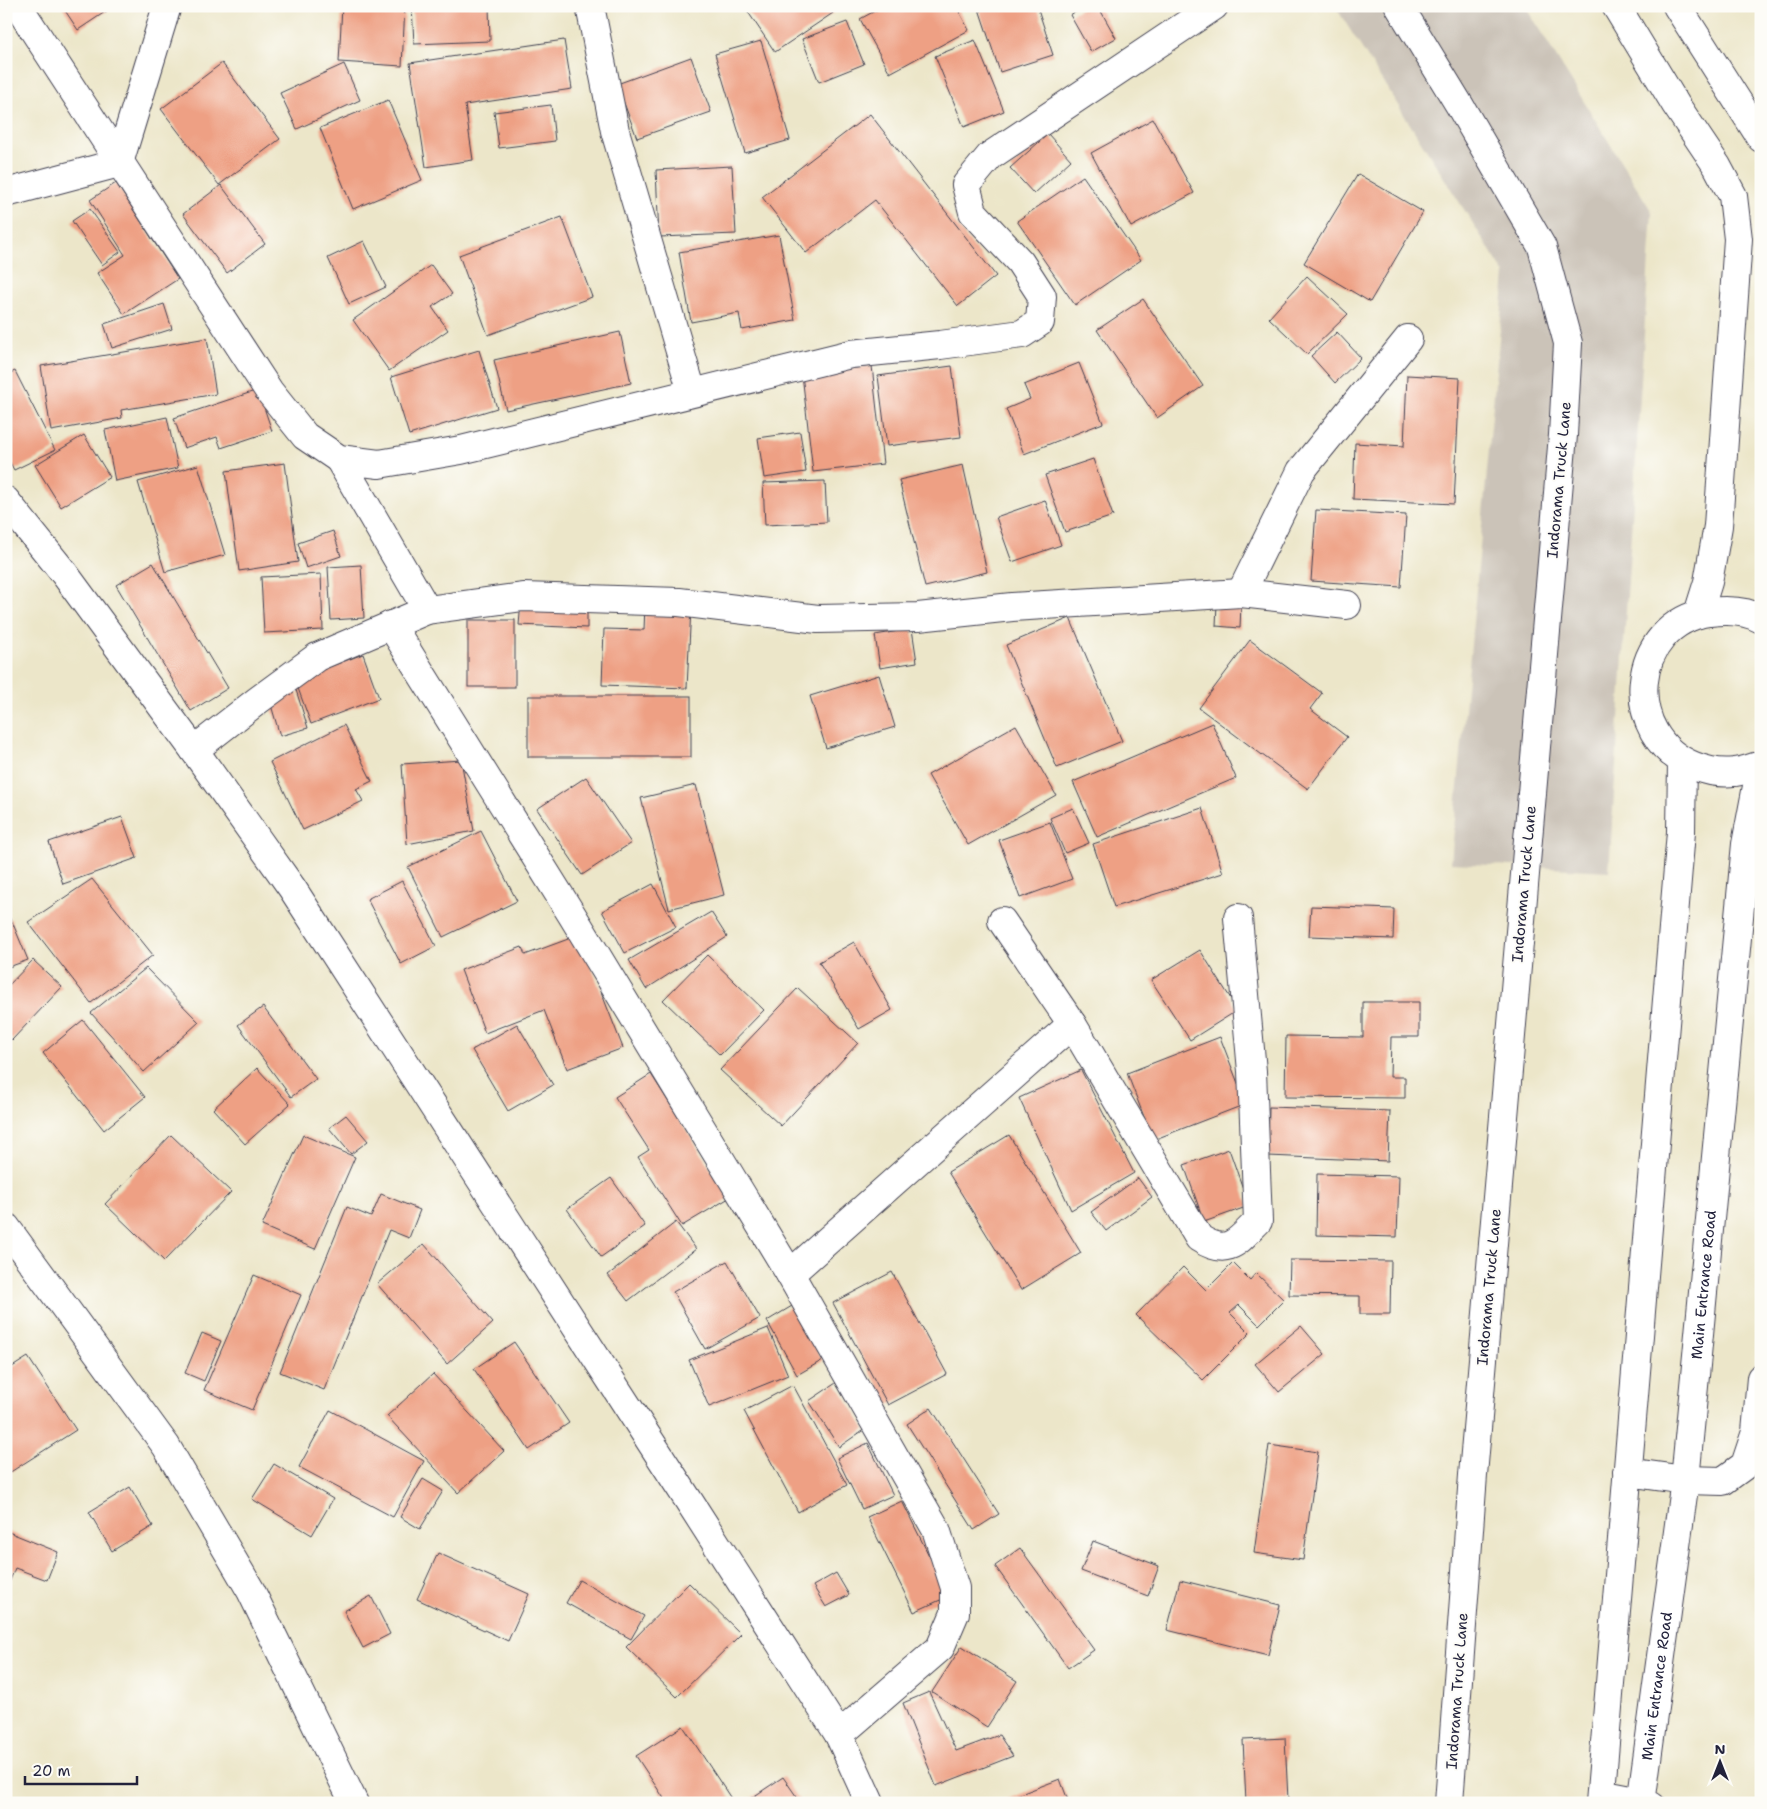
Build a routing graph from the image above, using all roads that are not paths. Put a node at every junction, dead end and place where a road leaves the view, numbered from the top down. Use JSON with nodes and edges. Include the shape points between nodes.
{"nodes":[{"id":1,"x":18,"y":6,"type":"edge"},
{"id":2,"x":168,"y":6,"type":"edge"},
{"id":3,"x":590,"y":6,"type":"edge"},
{"id":4,"x":1214,"y":6,"type":"edge"},
{"id":5,"x":1400,"y":6,"type":"edge"},
{"id":6,"x":1616,"y":6,"type":"edge"},
{"id":7,"x":1677,"y":6,"type":"edge"},
{"id":8,"x":1761,"y":138,"type":"edge"},
{"id":9,"x":119,"y":164,"type":"junction"},
{"id":10,"x":6,"y":193,"type":"edge"},
{"id":11,"x":1408,"y":339,"type":"dead end"},
{"id":12,"x":692,"y":392,"type":"junction"},
{"id":13,"x":340,"y":460,"type":"junction"},
{"id":14,"x":6,"y":501,"type":"edge"},
{"id":15,"x":1242,"y":593,"type":"junction"},
{"id":16,"x":1347,"y":605,"type":"dead end"},
{"id":17,"x":427,"y":610,"type":"junction"},
{"id":18,"x":1698,"y":614,"type":"junction"},
{"id":19,"x":1761,"y":619,"type":"edge"},
{"id":20,"x":390,"y":624,"type":"junction"},
{"id":21,"x":194,"y":750,"type":"junction"},
{"id":22,"x":1682,"y":761,"type":"junction"},
{"id":23,"x":1761,"y":765,"type":"edge"},
{"id":24,"x":1238,"y":918,"type":"dead end"},
{"id":25,"x":1002,"y":921,"type":"dead end"},
{"id":26,"x":1072,"y":1024,"type":"junction"},
{"id":27,"x":6,"y":1227,"type":"edge"},
{"id":28,"x":790,"y":1274,"type":"junction"},
{"id":29,"x":1761,"y":1378,"type":"edge"},
{"id":30,"x":1627,"y":1472,"type":"junction"},
{"id":31,"x":1685,"y":1480,"type":"junction"},
{"id":32,"x":839,"y":1735,"type":"junction"},
{"id":33,"x":1600,"y":1796,"type":"edge"},
{"id":34,"x":1646,"y":1801,"type":"edge"},
{"id":35,"x":354,"y":1803,"type":"edge"},
{"id":36,"x":870,"y":1803,"type":"edge"},
{"id":37,"x":1449,"y":1803,"type":"edge"}],
"edges":[{"from":1,"to":9,"type":"street"},
{"from":2,"to":9,"type":"street"},
{"from":3,"to":12,"type":"street","via":[[615,131]]},
{"from":4,"to":12,"type":"street","via":[[990,156],[966,185],[973,212],[1020,262],[1042,296],[1040,322],[1022,334],[850,354]]},
{"from":5,"to":37,"type":"street","name":"Indorama Truck Lane","via":[[1542,247],[1568,343],[1562,454],[1473,1475]]},
{"from":6,"to":18,"type":"street","via":[[1733,196],[1738,239],[1718,526],[1708,582]]},
{"from":7,"to":8,"type":"street"},
{"from":9,"to":10,"type":"street"},
{"from":9,"to":13,"type":"street","via":[[269,391],[305,436]]},
{"from":11,"to":15,"type":"street","via":[[1301,471]]},
{"from":12,"to":13,"type":"street","via":[[461,450],[379,464]]},
{"from":13,"to":17,"type":"street"},
{"from":14,"to":21,"type":"street","via":[[64,573]]},
{"from":15,"to":16,"type":"street"},
{"from":15,"to":17,"type":"street","via":[[1012,607],[918,617],[818,619],[679,602],[523,597]]},
{"from":17,"to":20,"type":"street"},
{"from":18,"to":19,"type":"street","via":[[1727,610]]},
{"from":18,"to":22,"type":"street","via":[[1677,624],[1660,640],[1649,660],[1643,683],[1644,706],[1651,728],[1665,747]]},
{"from":20,"to":21,"type":"street","via":[[317,657]]},
{"from":20,"to":28,"type":"street"},
{"from":21,"to":32,"type":"street","via":[[297,897]]},
{"from":22,"to":23,"type":"street","via":[[1708,771],[1734,772]]},
{"from":22,"to":30,"type":"street","via":[[1681,832]]},
{"from":23,"to":31,"type":"street","name":"Main Entrance Road","via":[[1746,844]]},
{"from":24,"to":26,"type":"street","via":[[1252,1071],[1258,1221],[1240,1240],[1226,1248],[1211,1246],[1198,1238]]},
{"from":25,"to":26,"type":"street"},
{"from":26,"to":28,"type":"street"},
{"from":27,"to":35,"type":"street","via":[[166,1446],[251,1591]]},
{"from":28,"to":32,"type":"street","via":[[936,1529],[955,1588],[955,1613],[940,1648]]},
{"from":29,"to":31,"type":"street","via":[[1756,1432],[1745,1465],[1723,1481]]},
{"from":30,"to":31,"type":"street"},
{"from":30,"to":33,"type":"street"},
{"from":31,"to":34,"type":"street","name":"Main Entrance Road"},
{"from":32,"to":36,"type":"street"},
{"from":33,"to":34,"type":"lane"}]}
